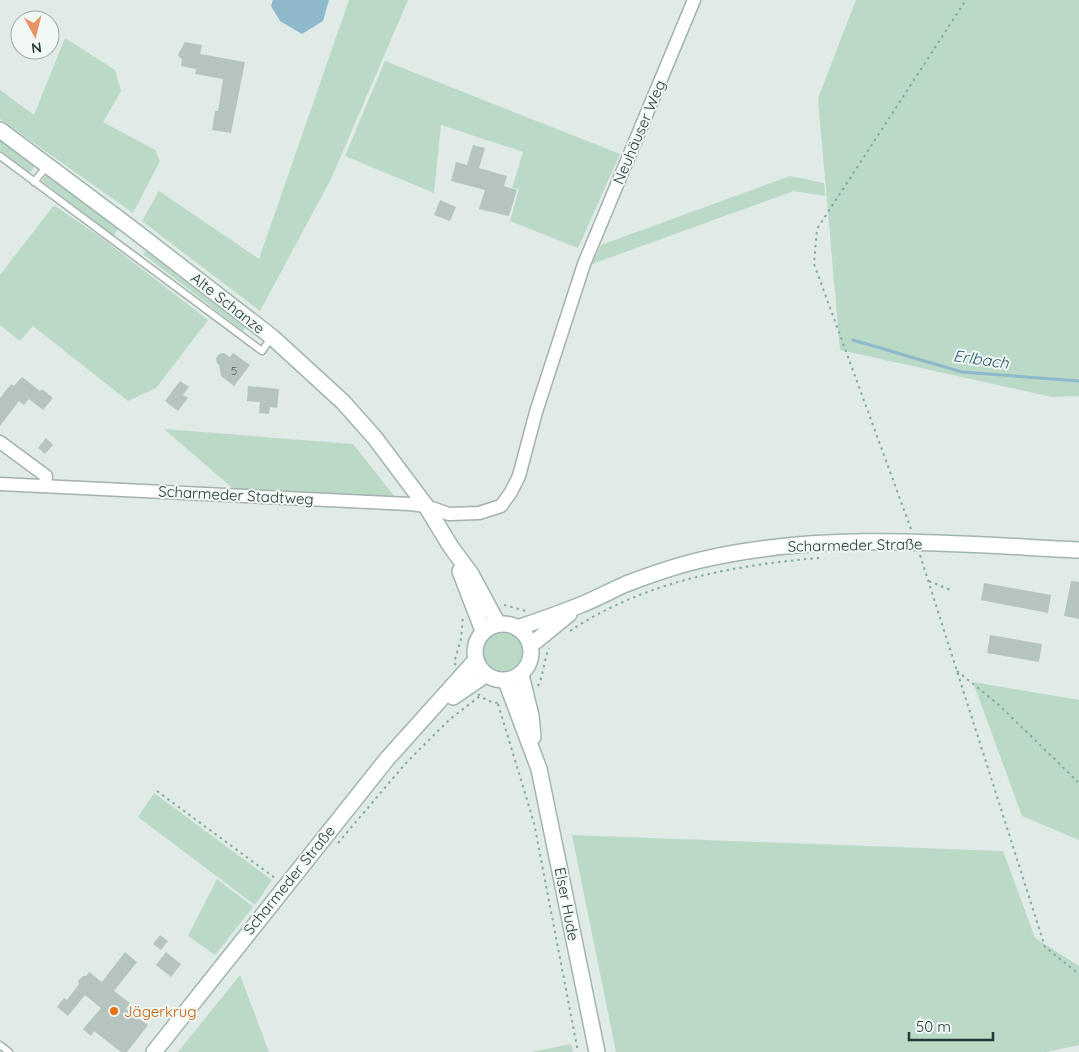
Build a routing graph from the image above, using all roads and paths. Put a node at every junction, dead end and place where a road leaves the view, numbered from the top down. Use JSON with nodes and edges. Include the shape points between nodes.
{"nodes":[{"id":1,"x":694,"y":0,"type":"edge"},
{"id":2,"x":966,"y":0,"type":"edge"},
{"id":3,"x":0,"y":130,"type":"edge"},
{"id":4,"x":0,"y":156,"type":"edge"},
{"id":5,"x":47,"y":166,"type":"junction"},
{"id":6,"x":34,"y":182,"type":"junction"},
{"id":7,"x":272,"y":337,"type":"junction"},
{"id":8,"x":0,"y":442,"type":"edge"},
{"id":9,"x":0,"y":484,"type":"edge"},
{"id":10,"x":45,"y":485,"type":"junction"},
{"id":11,"x":426,"y":506,"type":"junction"},
{"id":12,"x":916,"y":543,"type":"junction"},
{"id":13,"x":451,"y":547,"type":"junction"},
{"id":14,"x":1079,"y":550,"type":"edge"},
{"id":15,"x":820,"y":558,"type":"dead end"},
{"id":16,"x":928,"y":581,"type":"junction"},
{"id":17,"x":953,"y":591,"type":"dead end"},
{"id":18,"x":580,"y":606,"type":"junction"},
{"id":19,"x":498,"y":624,"type":"junction"},
{"id":20,"x":517,"y":628,"type":"junction"},
{"id":21,"x":483,"y":631,"type":"junction"},
{"id":22,"x":567,"y":634,"type":"dead end"},
{"id":23,"x":551,"y":644,"type":"dead end"},
{"id":24,"x":530,"y":646,"type":"junction"},
{"id":25,"x":475,"y":660,"type":"junction"},
{"id":26,"x":957,"y":671,"type":"junction"},
{"id":27,"x":485,"y":674,"type":"junction"},
{"id":28,"x":513,"y":678,"type":"junction"},
{"id":29,"x":537,"y":687,"type":"dead end"},
{"id":30,"x":429,"y":713,"type":"junction"},
{"id":31,"x":1078,"y":782,"type":"dead end"},
{"id":32,"x":157,"y":791,"type":"dead end"},
{"id":33,"x":336,"y":846,"type":"dead end"},
{"id":34,"x":285,"y":885,"type":"junction"},
{"id":35,"x":1079,"y":974,"type":"edge"},
{"id":36,"x":0,"y":1045,"type":"edge"},
{"id":37,"x":9,"y":1052,"type":"edge"},
{"id":38,"x":154,"y":1052,"type":"edge"},
{"id":39,"x":578,"y":1052,"type":"edge"},
{"id":40,"x":597,"y":1052,"type":"edge"}],
"edges":[{"from":1,"to":11,"type":"street","name":"Neuhäuser Weg","via":[[584,264],[512,492],[501,506],[479,513],[449,514]]},
{"from":2,"to":12,"type":"path","via":[[817,230],[814,264]]},
{"from":3,"to":5,"type":"street","name":"Alte Schanze"},
{"from":4,"to":6,"type":"lane"},
{"from":5,"to":6,"type":"lane"},
{"from":5,"to":7,"type":"street","name":"Alte Schanze"},
{"from":6,"to":7,"type":"lane","via":[[262,351]]},
{"from":7,"to":11,"type":"street","name":"Alte Schanze","via":[[343,402],[375,438]]},
{"from":8,"to":10,"type":"street","via":[[46,476]]},
{"from":9,"to":10,"type":"street","name":"Scharmeder Stadtweg"},
{"from":10,"to":11,"type":"street","name":"Scharmeder Stadtweg"},
{"from":11,"to":13,"type":"street","name":"Alte Schanze"},
{"from":12,"to":14,"type":"street","name":"Scharmeder Straße"},
{"from":12,"to":16,"type":"path"},
{"from":12,"to":18,"type":"street","name":"Scharmeder Straße","via":[[823,543],[731,553],[652,574]]},
{"from":13,"to":19,"type":"street","name":"Alte Schanze","via":[[471,574]]},
{"from":13,"to":21,"type":"street","name":"Alte Schanze"},
{"from":15,"to":22,"type":"path","via":[[745,566],[688,579],[635,597],[583,622]]},
{"from":16,"to":17,"type":"path"},
{"from":16,"to":26,"type":"path"},
{"from":18,"to":20,"type":"street","name":"Scharmeder Straße"},
{"from":18,"to":24,"type":"street","name":"Scharmeder Straße"},
{"from":19,"to":20,"type":"street"},
{"from":19,"to":21,"type":"street"},
{"from":20,"to":24,"type":"street","via":[[526,635]]},
{"from":21,"to":25,"type":"street","via":[[474,648]]},
{"from":23,"to":29,"type":"path"},
{"from":24,"to":28,"type":"street","via":[[529,664]]},
{"from":25,"to":27,"type":"street"},
{"from":25,"to":30,"type":"street","name":"Scharmeder Straße"},
{"from":26,"to":31,"type":"path","via":[[999,705]]},
{"from":26,"to":35,"type":"path","via":[[1045,947]]},
{"from":27,"to":28,"type":"street","via":[[491,679]]},
{"from":27,"to":30,"type":"street","name":"Scharmeder Straße"},
{"from":28,"to":40,"type":"street","name":"Elser Hude","via":[[532,716],[535,756]]},
{"from":30,"to":34,"type":"street","name":"Scharmeder Straße","via":[[387,759]]},
{"from":32,"to":34,"type":"path"},
{"from":33,"to":39,"type":"path","via":[[406,763],[449,720],[480,696],[498,703],[534,823]]},
{"from":34,"to":38,"type":"street","name":"Scharmeder Straße"},
{"from":36,"to":37,"type":"lane"}]}
